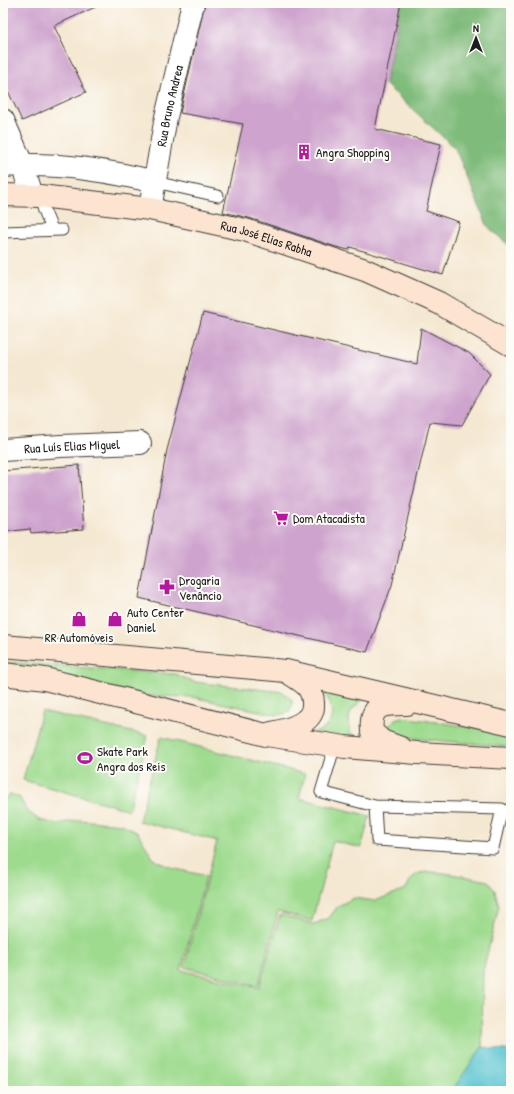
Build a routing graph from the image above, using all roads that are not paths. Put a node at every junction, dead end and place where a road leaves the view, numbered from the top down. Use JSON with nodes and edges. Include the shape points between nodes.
{"nodes":[{"id":1,"x":193,"y":3,"type":"edge"},
{"id":2,"x":3,"y":120,"type":"edge"},
{"id":3,"x":12,"y":165,"type":"edge"},
{"id":4,"x":155,"y":182,"type":"junction"},
{"id":5,"x":3,"y":195,"type":"edge"},
{"id":6,"x":36,"y":195,"type":"junction"},
{"id":7,"x":218,"y":196,"type":"dead end"},
{"id":8,"x":150,"y":209,"type":"junction"},
{"id":9,"x":3,"y":232,"type":"edge"},
{"id":10,"x":511,"y":345,"type":"edge"},
{"id":11,"x":140,"y":443,"type":"dead end"},
{"id":12,"x":3,"y":450,"type":"edge"},
{"id":13,"x":3,"y":646,"type":"edge"},
{"id":14,"x":286,"y":670,"type":"junction"},
{"id":15,"x":3,"y":674,"type":"edge"},
{"id":16,"x":428,"y":704,"type":"junction"},
{"id":17,"x":511,"y":724,"type":"edge"},
{"id":18,"x":266,"y":735,"type":"junction"},
{"id":19,"x":336,"y":746,"type":"junction"},
{"id":20,"x":417,"y":753,"type":"junction"},
{"id":21,"x":511,"y":758,"type":"edge"},
{"id":22,"x":375,"y":806,"type":"junction"}],
"edges":[{"from":1,"to":4,"type":"street","name":"Rua Bruno Andrea","via":[[166,117]]},
{"from":2,"to":3,"type":"street"},
{"from":3,"to":4,"type":"street","via":[[54,165],[89,169]]},
{"from":3,"to":6,"type":"street"},
{"from":4,"to":7,"type":"lane"},
{"from":4,"to":8,"type":"street","name":"Rua Bruno Andrea"},
{"from":5,"to":6,"type":"main road","name":"Rua José Elias Rabha"},
{"from":6,"to":8,"type":"main road","name":"Rua José Elias Rabha"},
{"from":6,"to":9,"type":"lane","via":[[57,229]]},
{"from":8,"to":10,"type":"main road","name":"Rua José Elias Rabha","via":[[245,230],[365,270],[440,303]]},
{"from":11,"to":12,"type":"street","name":"Rua Luís Elias Miguel"},
{"from":13,"to":14,"type":"main road"},
{"from":14,"to":16,"type":"main road"},
{"from":14,"to":18,"type":"main road","via":[[307,687],[313,696],[314,708],[309,717],[300,724]]},
{"from":15,"to":18,"type":"main road","via":[[45,679]]},
{"from":16,"to":17,"type":"main road"},
{"from":16,"to":20,"type":"main road","via":[[386,704],[375,710],[371,721],[372,732],[382,741]]},
{"from":18,"to":19,"type":"main road"},
{"from":19,"to":20,"type":"main road"},
{"from":19,"to":22,"type":"lane","via":[[321,792]]},
{"from":20,"to":21,"type":"main road"},
{"from":22,"to":22,"type":"lane","via":[[478,808],[502,808],[493,848],[377,840]]}]}
